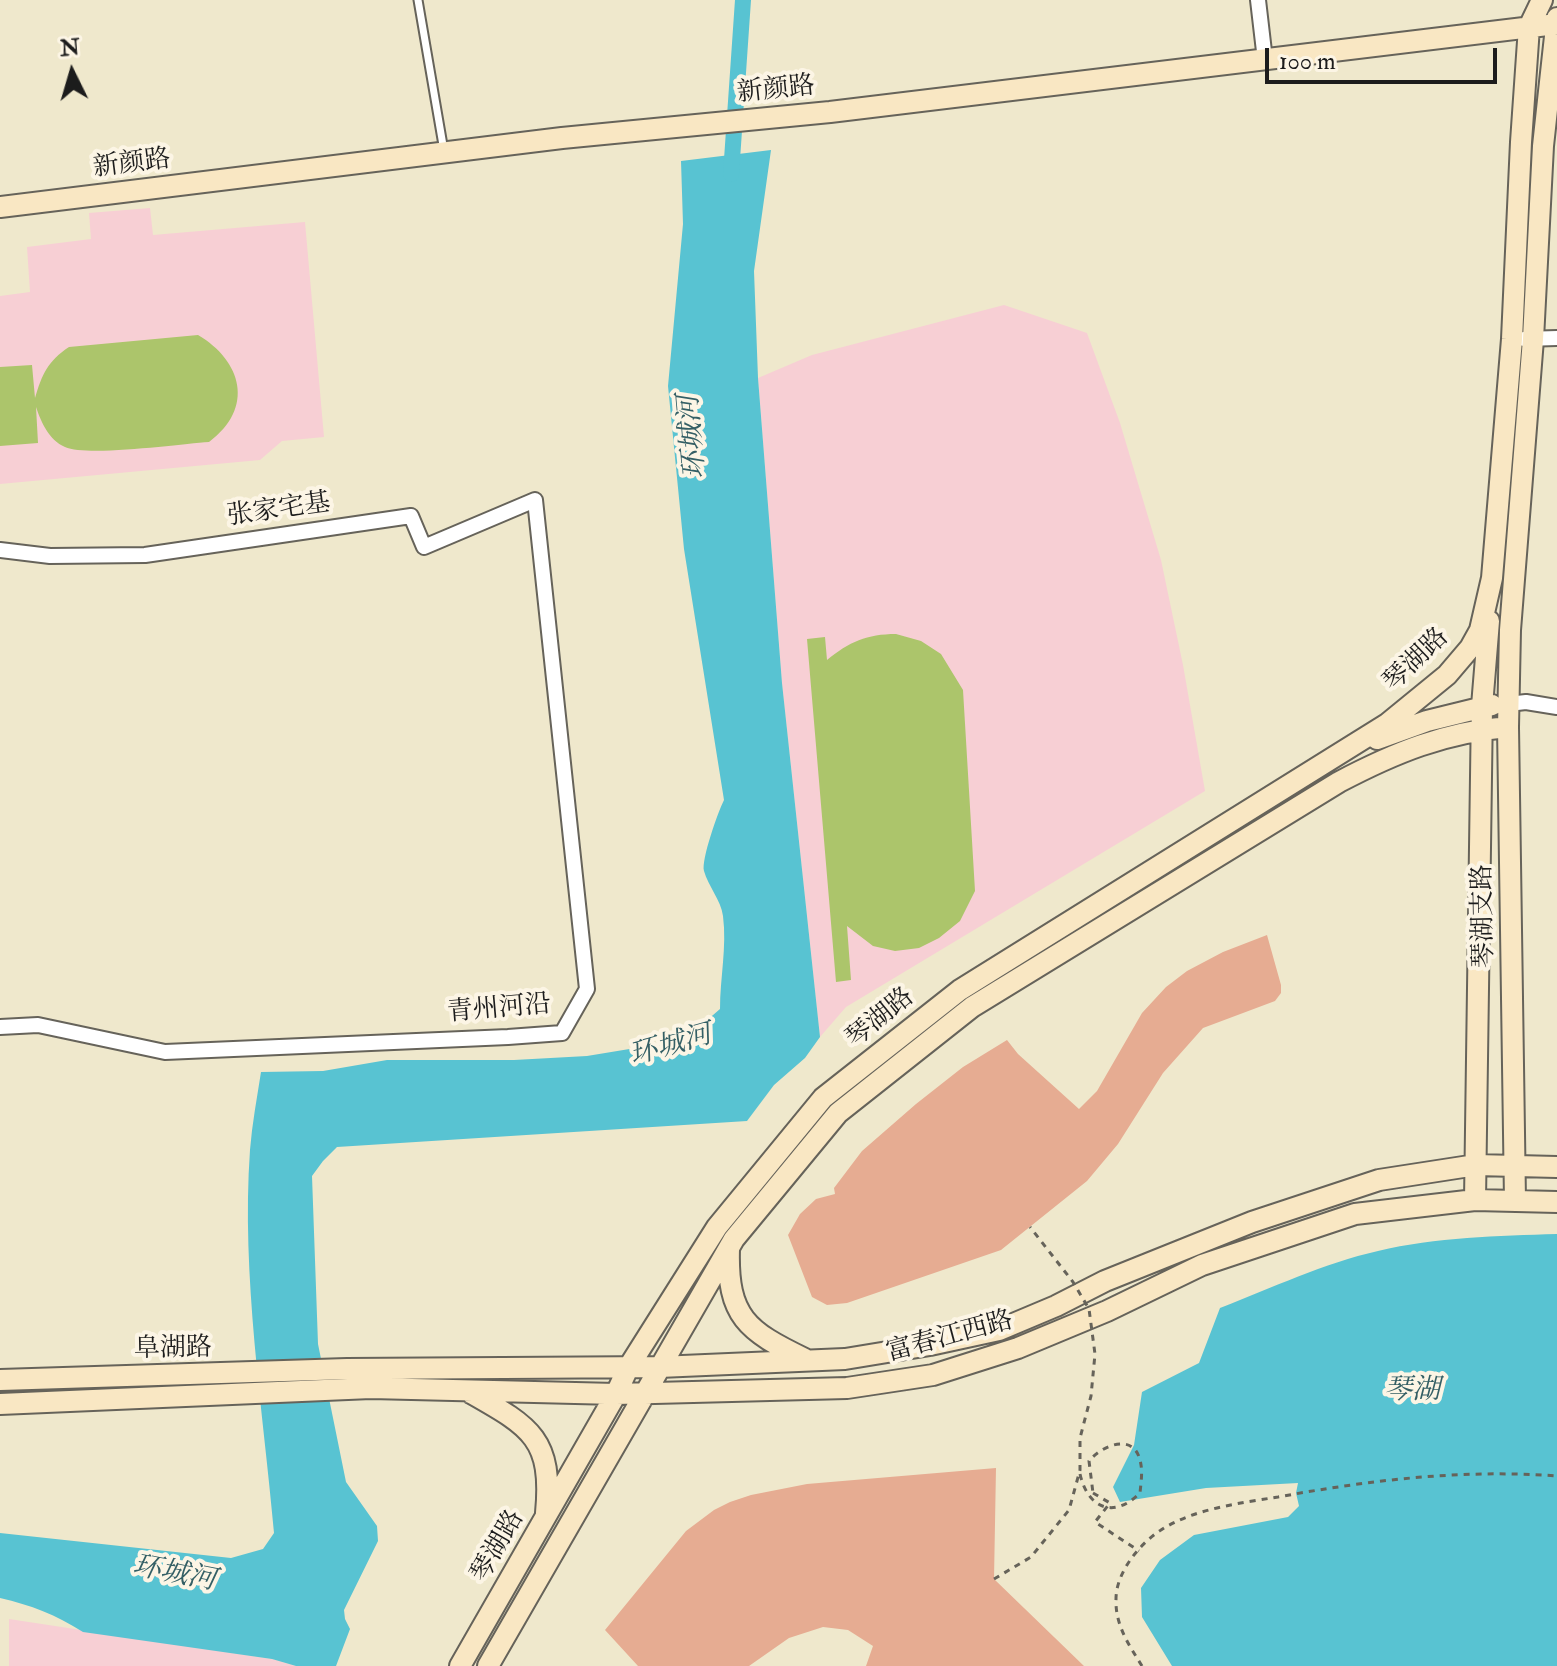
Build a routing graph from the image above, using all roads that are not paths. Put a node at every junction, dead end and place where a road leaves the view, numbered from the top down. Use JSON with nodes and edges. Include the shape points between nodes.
{"nodes":[{"id":1,"x":418,"y":0,"type":"edge"},
{"id":2,"x":1258,"y":0,"type":"edge"},
{"id":3,"x":1542,"y":0,"type":"edge"},
{"id":4,"x":1556,"y":22,"type":"edge"},
{"id":5,"x":1529,"y":27,"type":"junction"},
{"id":6,"x":1265,"y":60,"type":"junction"},
{"id":7,"x":445,"y":153,"type":"junction"},
{"id":8,"x":0,"y":207,"type":"edge"},
{"id":9,"x":1557,"y":338,"type":"edge"},
{"id":10,"x":1512,"y":339,"type":"junction"},
{"id":11,"x":1533,"y":339,"type":"junction"},
{"id":12,"x":535,"y":500,"type":"joint"},
{"id":13,"x":0,"y":550,"type":"edge"},
{"id":14,"x":1492,"y":578,"type":"junction"},
{"id":15,"x":1484,"y":672,"type":"joint"},
{"id":16,"x":1508,"y":704,"type":"junction"},
{"id":17,"x":1482,"y":706,"type":"junction"},
{"id":18,"x":1557,"y":707,"type":"edge"},
{"id":19,"x":1508,"y":727,"type":"junction"},
{"id":20,"x":1482,"y":729,"type":"junction"},
{"id":21,"x":1312,"y":771,"type":"junction"},
{"id":22,"x":0,"y":1027,"type":"edge"},
{"id":23,"x":1516,"y":1164,"type":"junction"},
{"id":24,"x":1476,"y":1165,"type":"junction"},
{"id":25,"x":1557,"y":1167,"type":"edge"},
{"id":26,"x":1475,"y":1200,"type":"junction"},
{"id":27,"x":1515,"y":1200,"type":"junction"},
{"id":28,"x":1557,"y":1202,"type":"edge"},
{"id":29,"x":729,"y":1248,"type":"junction"},
{"id":30,"x":809,"y":1361,"type":"junction"},
{"id":31,"x":659,"y":1367,"type":"junction"},
{"id":32,"x":628,"y":1368,"type":"junction"},
{"id":33,"x":347,"y":1369,"type":"joint"},
{"id":34,"x":0,"y":1380,"type":"edge"},
{"id":35,"x":244,"y":1383,"type":"junction"},
{"id":36,"x":468,"y":1391,"type":"junction"},
{"id":37,"x":646,"y":1393,"type":"junction"},
{"id":38,"x":616,"y":1394,"type":"junction"},
{"id":39,"x":0,"y":1404,"type":"edge"},
{"id":40,"x":545,"y":1518,"type":"junction"},
{"id":41,"x":460,"y":1666,"type":"edge"},
{"id":42,"x":488,"y":1666,"type":"edge"}],
"edges":[{"from":1,"to":7,"type":"lane"},
{"from":2,"to":6,"type":"street"},
{"from":3,"to":5,"type":"main road","name":"琴湖路"},
{"from":4,"to":5,"type":"main road","name":"新颜路"},
{"from":4,"to":11,"type":"main road"},
{"from":5,"to":6,"type":"main road","name":"新颜路"},
{"from":5,"to":10,"type":"main road","name":"琴湖路"},
{"from":6,"to":7,"type":"main road","name":"新颜路"},
{"from":7,"to":8,"type":"main road","name":"新颜路"},
{"from":9,"to":11,"type":"street"},
{"from":10,"to":11,"type":"street"},
{"from":10,"to":14,"type":"main road","name":"琴湖路"},
{"from":11,"to":16,"type":"main road","name":"琴湖支路"},
{"from":12,"to":13,"type":"street","name":"张家宅基","via":[[424,547],[411,516],[145,555],[50,556]]},
{"from":12,"to":22,"type":"street","name":"青州河沿","via":[[587,989],[562,1033],[165,1052],[38,1025]]},
{"from":14,"to":15,"type":"main road","name":"琴湖路"},
{"from":14,"to":21,"type":"main road","name":"琴湖路","via":[[1480,630],[1447,675],[1387,724]]},
{"from":15,"to":17,"type":"main road","name":"琴湖支路"},
{"from":16,"to":17,"type":"main road"},
{"from":16,"to":18,"type":"street"},
{"from":16,"to":19,"type":"main road","name":"琴湖支路"},
{"from":17,"to":20,"type":"main road","name":"琴湖支路"},
{"from":17,"to":21,"type":"main road","via":[[1375,740]]},
{"from":19,"to":20,"type":"main road","name":"琴湖路"},
{"from":19,"to":23,"type":"main road","name":"琴湖支路"},
{"from":20,"to":24,"type":"main road","name":"琴湖支路"},
{"from":20,"to":29,"type":"main road","name":"琴湖路","via":[[1394,753],[1339,782],[972,1007],[838,1113]]},
{"from":21,"to":32,"type":"main road","name":"琴湖路","via":[[960,990],[823,1098],[717,1227]]},
{"from":23,"to":24,"type":"main road","name":"富春江西路"},
{"from":23,"to":25,"type":"main road","name":"富春江西路"},
{"from":23,"to":27,"type":"main road","name":"琴湖支路"},
{"from":24,"to":26,"type":"main road","name":"琴湖支路"},
{"from":24,"to":30,"type":"main road","name":"富春江西路","via":[[1379,1180],[1252,1222],[999,1330],[873,1355]]},
{"from":26,"to":27,"type":"main road","name":"富春江西路"},
{"from":26,"to":37,"type":"main road","name":"富春江西路","via":[[1355,1214],[1280,1238],[1202,1265],[1018,1348],[933,1375],[847,1388]]},
{"from":27,"to":28,"type":"main road","name":"富春江西路"},
{"from":29,"to":30,"type":"main road","via":[[728,1275],[743,1320],[767,1341]]},
{"from":29,"to":31,"type":"main road","name":"琴湖路"},
{"from":30,"to":31,"type":"main road","name":"富春江西路"},
{"from":31,"to":32,"type":"main road","name":"富春江西路"},
{"from":31,"to":37,"type":"main road","name":"琴湖路"},
{"from":32,"to":33,"type":"main road","name":"富春江西路"},
{"from":32,"to":38,"type":"main road","name":"琴湖路"},
{"from":33,"to":35,"type":"main road","name":"阜湖路"},
{"from":34,"to":35,"type":"main road","name":"阜湖路"},
{"from":35,"to":36,"type":"main road","name":"富春江西路"},
{"from":35,"to":39,"type":"main road","name":"阜湖路"},
{"from":36,"to":38,"type":"main road","name":"富春江西路"},
{"from":36,"to":40,"type":"main road","via":[[504,1411],[541,1448],[548,1472]]},
{"from":37,"to":38,"type":"main road","name":"富春江西路"},
{"from":37,"to":42,"type":"main road","name":"琴湖路"},
{"from":38,"to":40,"type":"main road","name":"琴湖路"},
{"from":40,"to":41,"type":"main road","name":"琴湖路"}]}
